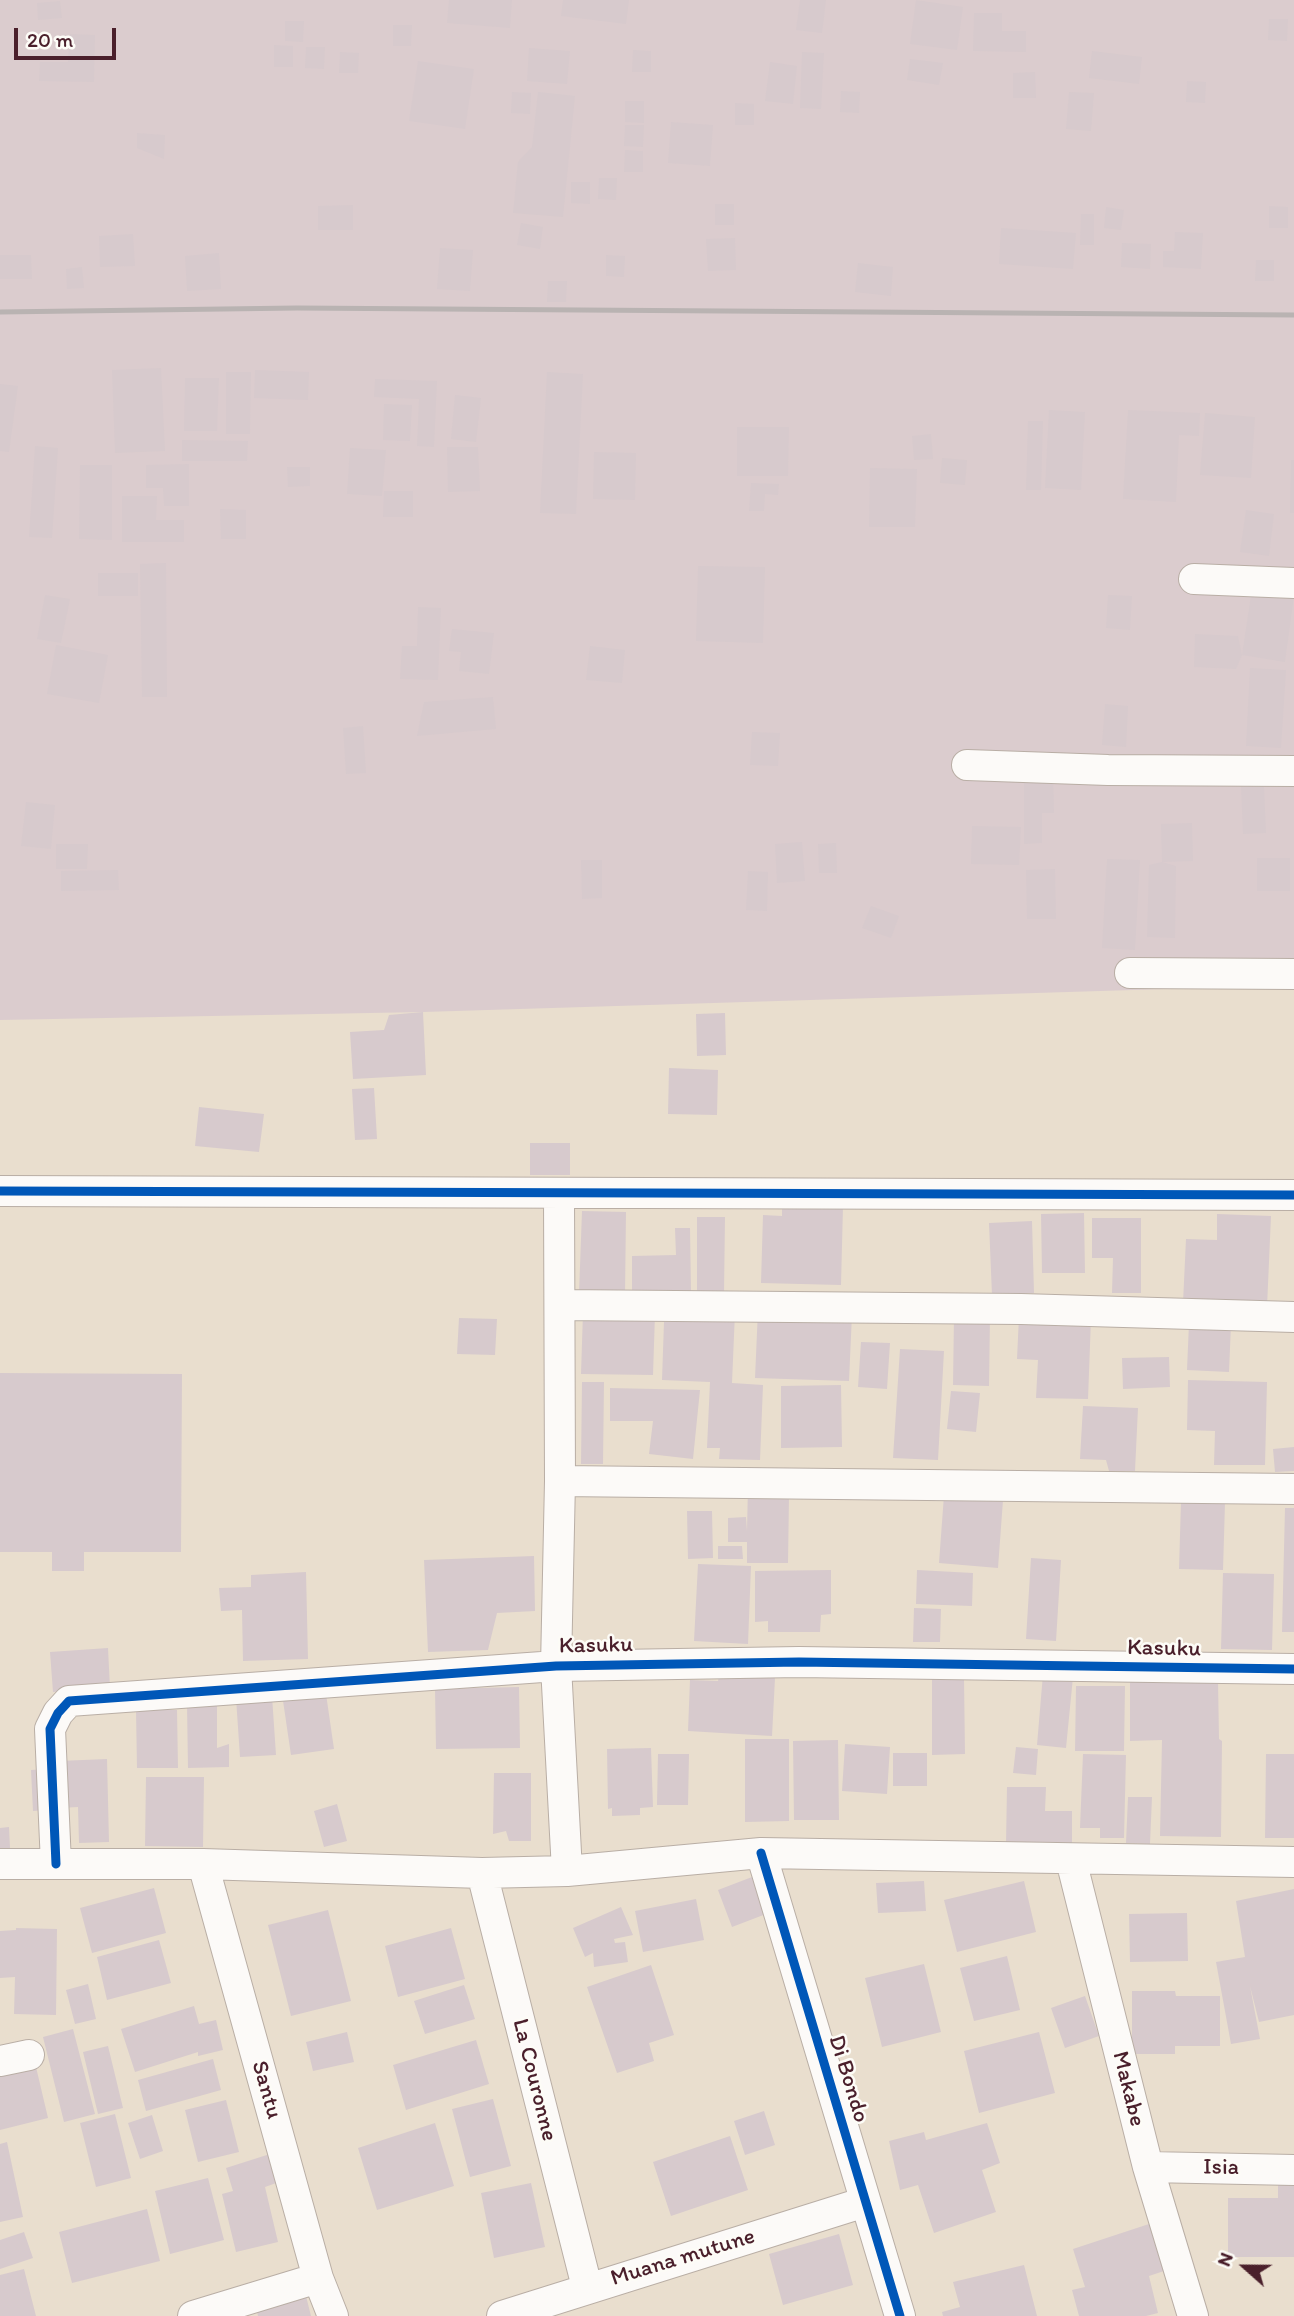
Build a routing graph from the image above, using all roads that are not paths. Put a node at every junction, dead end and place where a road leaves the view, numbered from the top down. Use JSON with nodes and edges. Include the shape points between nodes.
{"nodes":[{"id":1,"x":1194,"y":579,"type":"dead end"},
{"id":2,"x":1294,"y":583,"type":"edge"},
{"id":3,"x":967,"y":765,"type":"dead end"},
{"id":4,"x":1294,"y":771,"type":"edge"},
{"id":5,"x":1130,"y":973,"type":"dead end"},
{"id":6,"x":1294,"y":974,"type":"edge"},
{"id":7,"x":0,"y":1191,"type":"edge"},
{"id":8,"x":559,"y":1195,"type":"junction"},
{"id":9,"x":1294,"y":1195,"type":"edge"},
{"id":10,"x":560,"y":1305,"type":"junction"},
{"id":11,"x":1294,"y":1317,"type":"edge"},
{"id":12,"x":560,"y":1481,"type":"junction"},
{"id":13,"x":1294,"y":1489,"type":"edge"},
{"id":14,"x":556,"y":1666,"type":"junction"},
{"id":15,"x":1294,"y":1669,"type":"edge"},
{"id":16,"x":761,"y":1853,"type":"junction"},
{"id":17,"x":1071,"y":1860,"type":"junction"},
{"id":18,"x":1294,"y":1862,"type":"edge"},
{"id":19,"x":0,"y":1864,"type":"edge"},
{"id":20,"x":56,"y":1864,"type":"junction"},
{"id":21,"x":203,"y":1864,"type":"junction"},
{"id":22,"x":567,"y":1871,"type":"junction"},
{"id":23,"x":482,"y":1873,"type":"junction"},
{"id":24,"x":29,"y":2055,"type":"dead end"},
{"id":25,"x":0,"y":2061,"type":"edge"},
{"id":26,"x":1148,"y":2167,"type":"junction"},
{"id":27,"x":1294,"y":2170,"type":"edge"},
{"id":28,"x":865,"y":2202,"type":"junction"},
{"id":29,"x":318,"y":2278,"type":"junction"},
{"id":30,"x":587,"y":2287,"type":"junction"},
{"id":31,"x":193,"y":2316,"type":"edge"},
{"id":32,"x":333,"y":2316,"type":"edge"},
{"id":33,"x":502,"y":2316,"type":"edge"},
{"id":34,"x":900,"y":2316,"type":"edge"},
{"id":35,"x":1193,"y":2316,"type":"edge"}],
"edges":[{"from":1,"to":2,"type":"street"},
{"from":3,"to":4,"type":"street"},
{"from":5,"to":6,"type":"street"},
{"from":7,"to":8,"type":"street"},
{"from":8,"to":9,"type":"street"},
{"from":8,"to":10,"type":"street"},
{"from":10,"to":11,"type":"street","via":[[1021,1309]]},
{"from":10,"to":12,"type":"street"},
{"from":12,"to":13,"type":"street"},
{"from":12,"to":14,"type":"street"},
{"from":14,"to":15,"type":"street","name":"Kasuku","via":[[799,1662]]},
{"from":14,"to":20,"type":"street","name":"Kasuku","via":[[69,1701],[50,1729]]},
{"from":14,"to":22,"type":"street"},
{"from":16,"to":17,"type":"street"},
{"from":16,"to":22,"type":"street"},
{"from":16,"to":28,"type":"street","name":"Di Bondo"},
{"from":17,"to":18,"type":"street"},
{"from":17,"to":26,"type":"street","name":"Makabe"},
{"from":19,"to":20,"type":"street"},
{"from":20,"to":21,"type":"street"},
{"from":21,"to":23,"type":"street"},
{"from":21,"to":29,"type":"street","name":"Santu"},
{"from":22,"to":23,"type":"street"},
{"from":23,"to":30,"type":"street","name":"La Couronne"},
{"from":24,"to":25,"type":"street"},
{"from":26,"to":27,"type":"street","name":"Isia"},
{"from":26,"to":35,"type":"street","name":"Makabe"},
{"from":28,"to":30,"type":"street","name":"Muana mutune"},
{"from":28,"to":34,"type":"street","name":"Di Bondo"},
{"from":29,"to":31,"type":"street"},
{"from":29,"to":32,"type":"street","name":"Santu"},
{"from":30,"to":33,"type":"street","name":"Muana mutune"}]}
